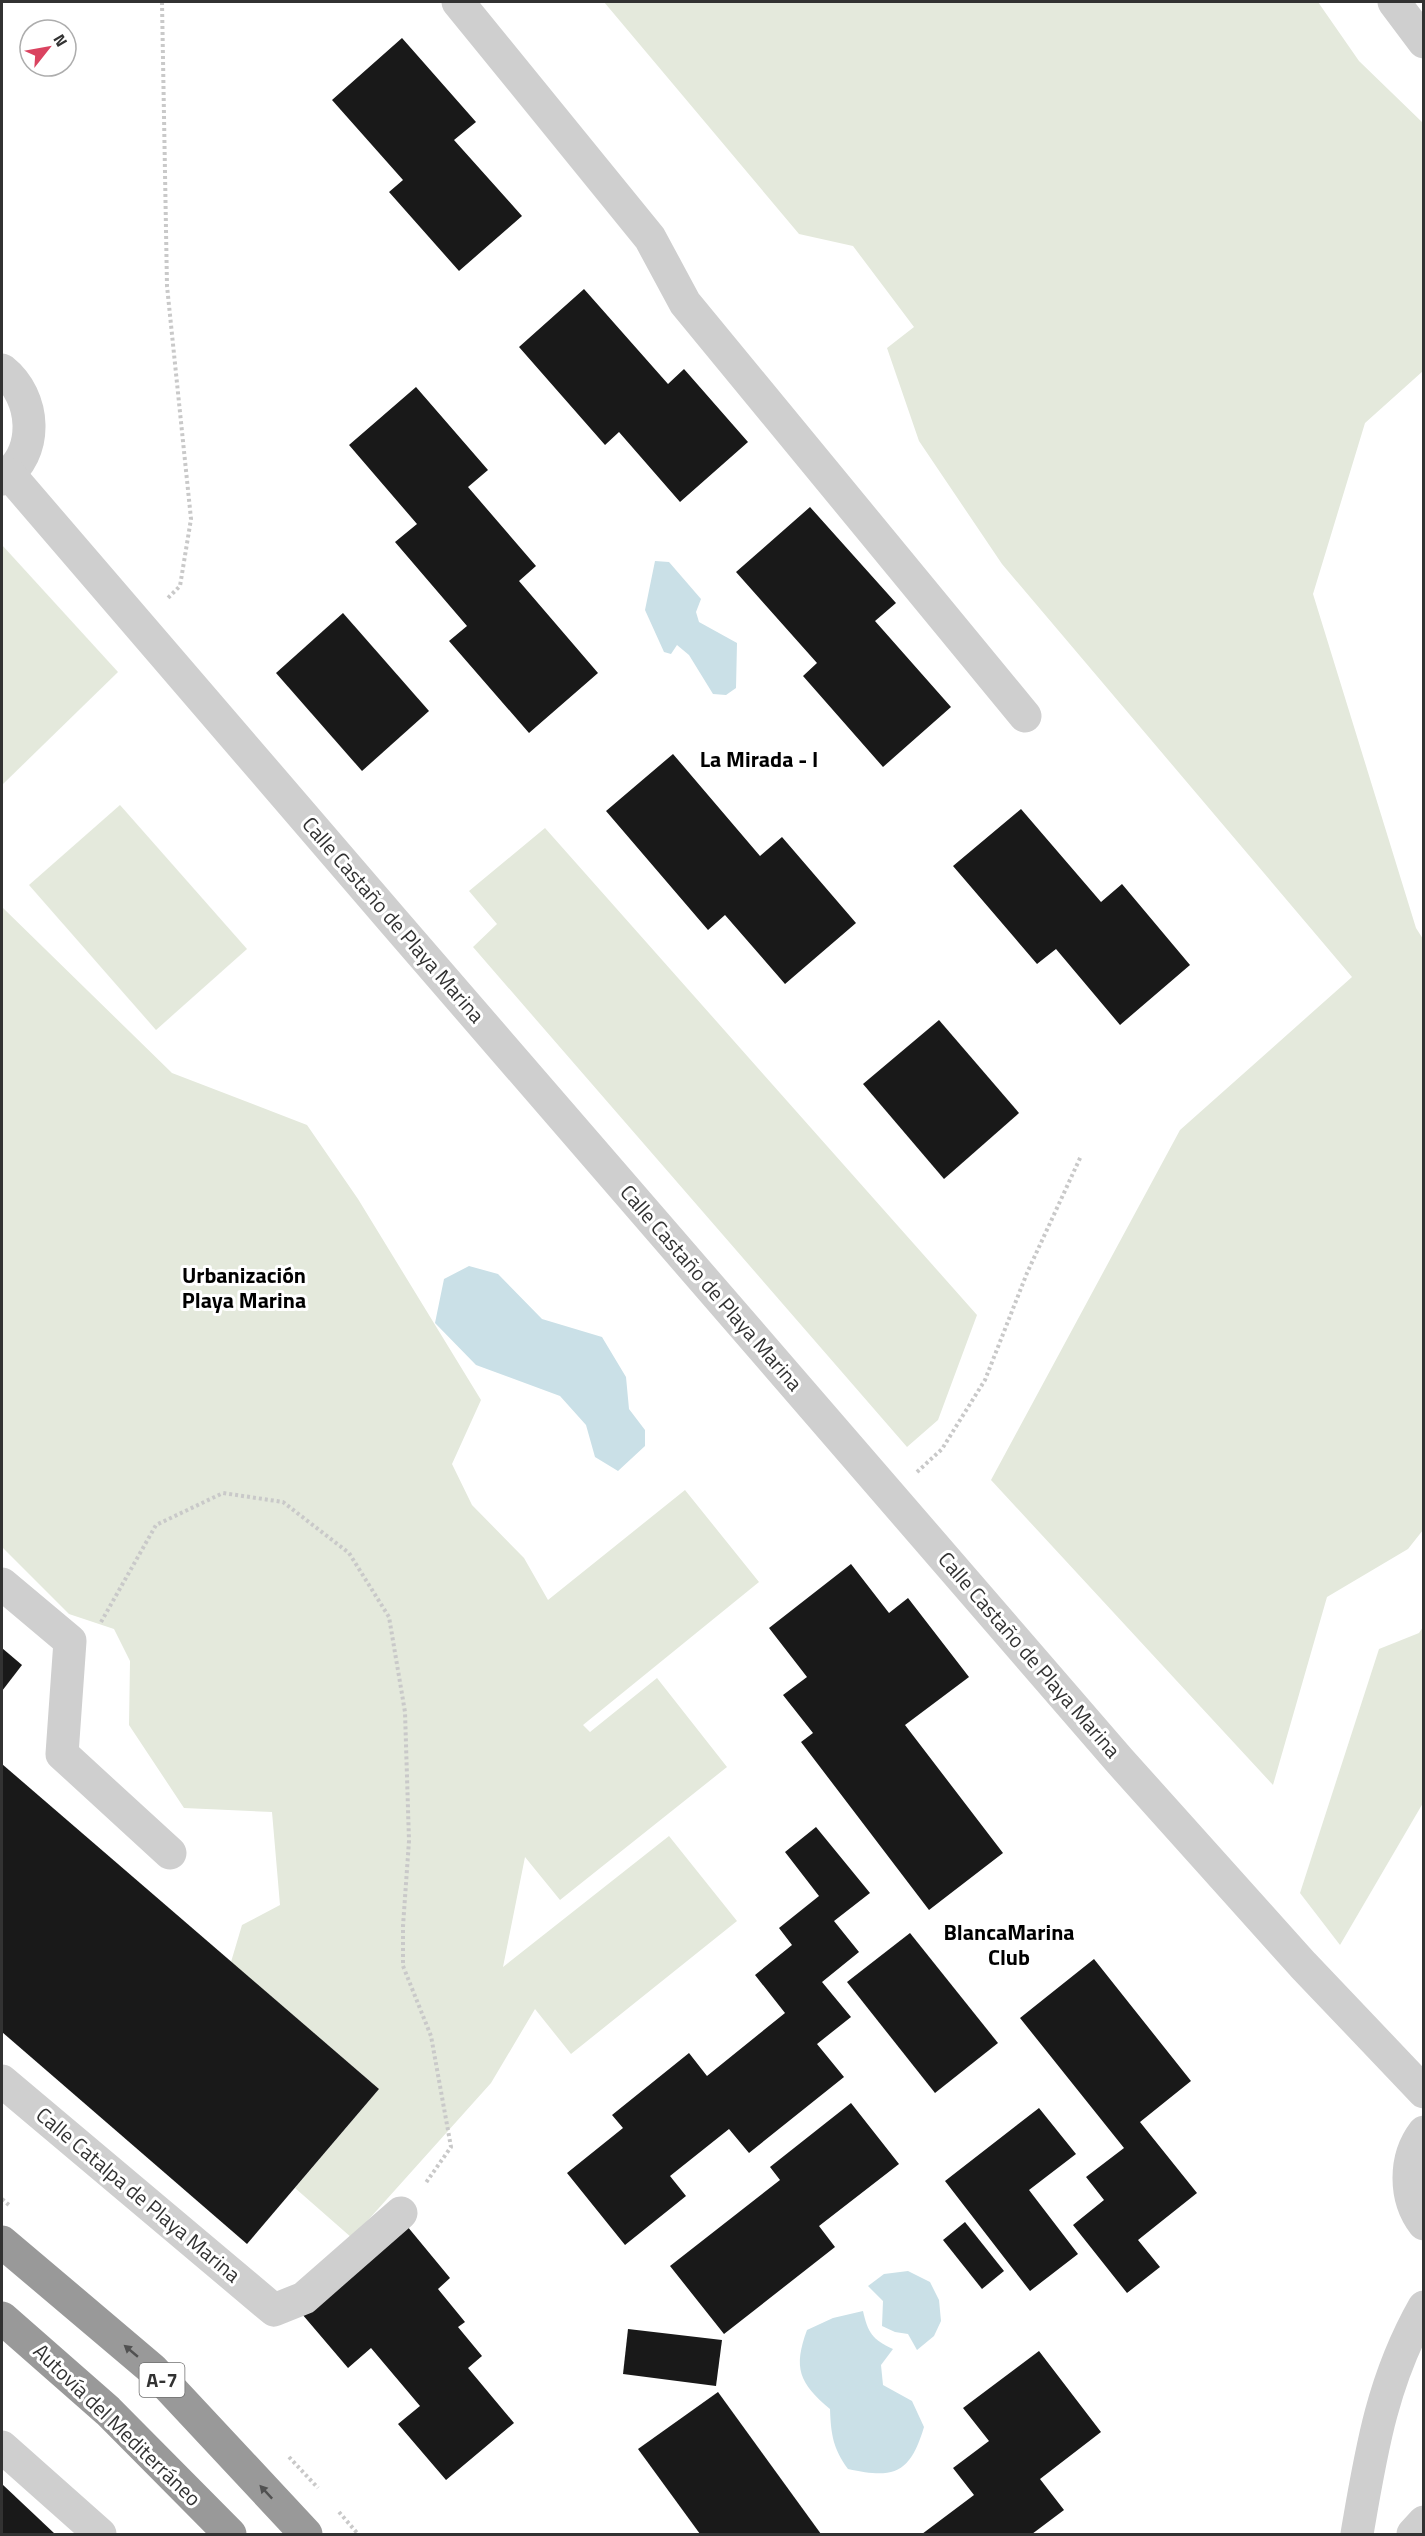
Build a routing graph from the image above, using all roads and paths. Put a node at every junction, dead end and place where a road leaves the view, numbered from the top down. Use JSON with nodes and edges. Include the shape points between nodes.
{"nodes":[{"id":1,"x":162,"y":2,"type":"edge"},
{"id":2,"x":458,"y":2,"type":"edge"},
{"id":3,"x":1394,"y":2,"type":"edge"},
{"id":4,"x":1424,"y":42,"type":"edge"},
{"id":5,"x":2,"y":370,"type":"edge"},
{"id":6,"x":5,"y":476,"type":"edge"},
{"id":7,"x":140,"y":626,"type":"junction"},
{"id":8,"x":1025,"y":717,"type":"dead end"},
{"id":9,"x":1081,"y":1156,"type":"dead end"},
{"id":10,"x":891,"y":1497,"type":"junction"},
{"id":11,"x":2,"y":1584,"type":"edge"},
{"id":12,"x":70,"y":1641,"type":"junction"},
{"id":13,"x":170,"y":1853,"type":"dead end"},
{"id":14,"x":2,"y":2081,"type":"edge"},
{"id":15,"x":1424,"y":2092,"type":"edge"},
{"id":16,"x":1424,"y":2132,"type":"edge"},
{"id":17,"x":401,"y":2213,"type":"joint"},
{"id":18,"x":1424,"y":2224,"type":"edge"},
{"id":19,"x":2,"y":2242,"type":"edge"},
{"id":20,"x":1424,"y":2307,"type":"edge"},
{"id":21,"x":2,"y":2318,"type":"edge"},
{"id":22,"x":2,"y":2447,"type":"edge"},
{"id":23,"x":1424,"y":2522,"type":"edge"},
{"id":24,"x":100,"y":2535,"type":"edge"},
{"id":25,"x":230,"y":2535,"type":"edge"},
{"id":26,"x":306,"y":2535,"type":"edge"},
{"id":27,"x":1357,"y":2535,"type":"edge"},
{"id":28,"x":1413,"y":2535,"type":"edge"}],
"edges":[{"from":1,"to":7,"type":"path","via":[[167,285],[191,519],[180,586]]},
{"from":2,"to":8,"type":"street","via":[[650,238],[685,303]]},
{"from":3,"to":4,"type":"street"},
{"from":5,"to":6,"type":"street","via":[[19,388],[28,410],[30,432],[23,455]]},
{"from":6,"to":7,"type":"street","name":"Calle Castaño de Playa Marina"},
{"from":7,"to":10,"type":"street","name":"Calle Castaño de Playa Marina"},
{"from":9,"to":10,"type":"path","via":[[1027,1273],[985,1380],[942,1449]]},
{"from":10,"to":15,"type":"street","name":"Calle Castaño de Playa Marina","via":[[1147,1792]]},
{"from":11,"to":12,"type":"street"},
{"from":12,"to":13,"type":"street","via":[[62,1754]]},
{"from":12,"to":17,"type":"path","via":[[98,1627],[156,1525],[223,1493],[283,1502],[349,1553],[389,1617],[405,1712],[409,1841],[403,1966],[431,2036],[451,2147]]},
{"from":14,"to":17,"type":"street","name":"Calle Catalpa de Playa Marina","via":[[274,2310],[304,2298]]},
{"from":16,"to":18,"type":"street","via":[[1409,2165],[1410,2192]]},
{"from":26,"to":19,"type":"highway","number":"A-7","one_way":true,"via":[[152,2369]]},
{"from":20,"to":27,"type":"street","via":[[1391,2374],[1373,2441]]},
{"from":21,"to":25,"type":"highway","name":"Autovía del Mediterráneo","via":[[108,2411]]},
{"from":22,"to":24,"type":"street"},
{"from":23,"to":28,"type":"street"}]}
